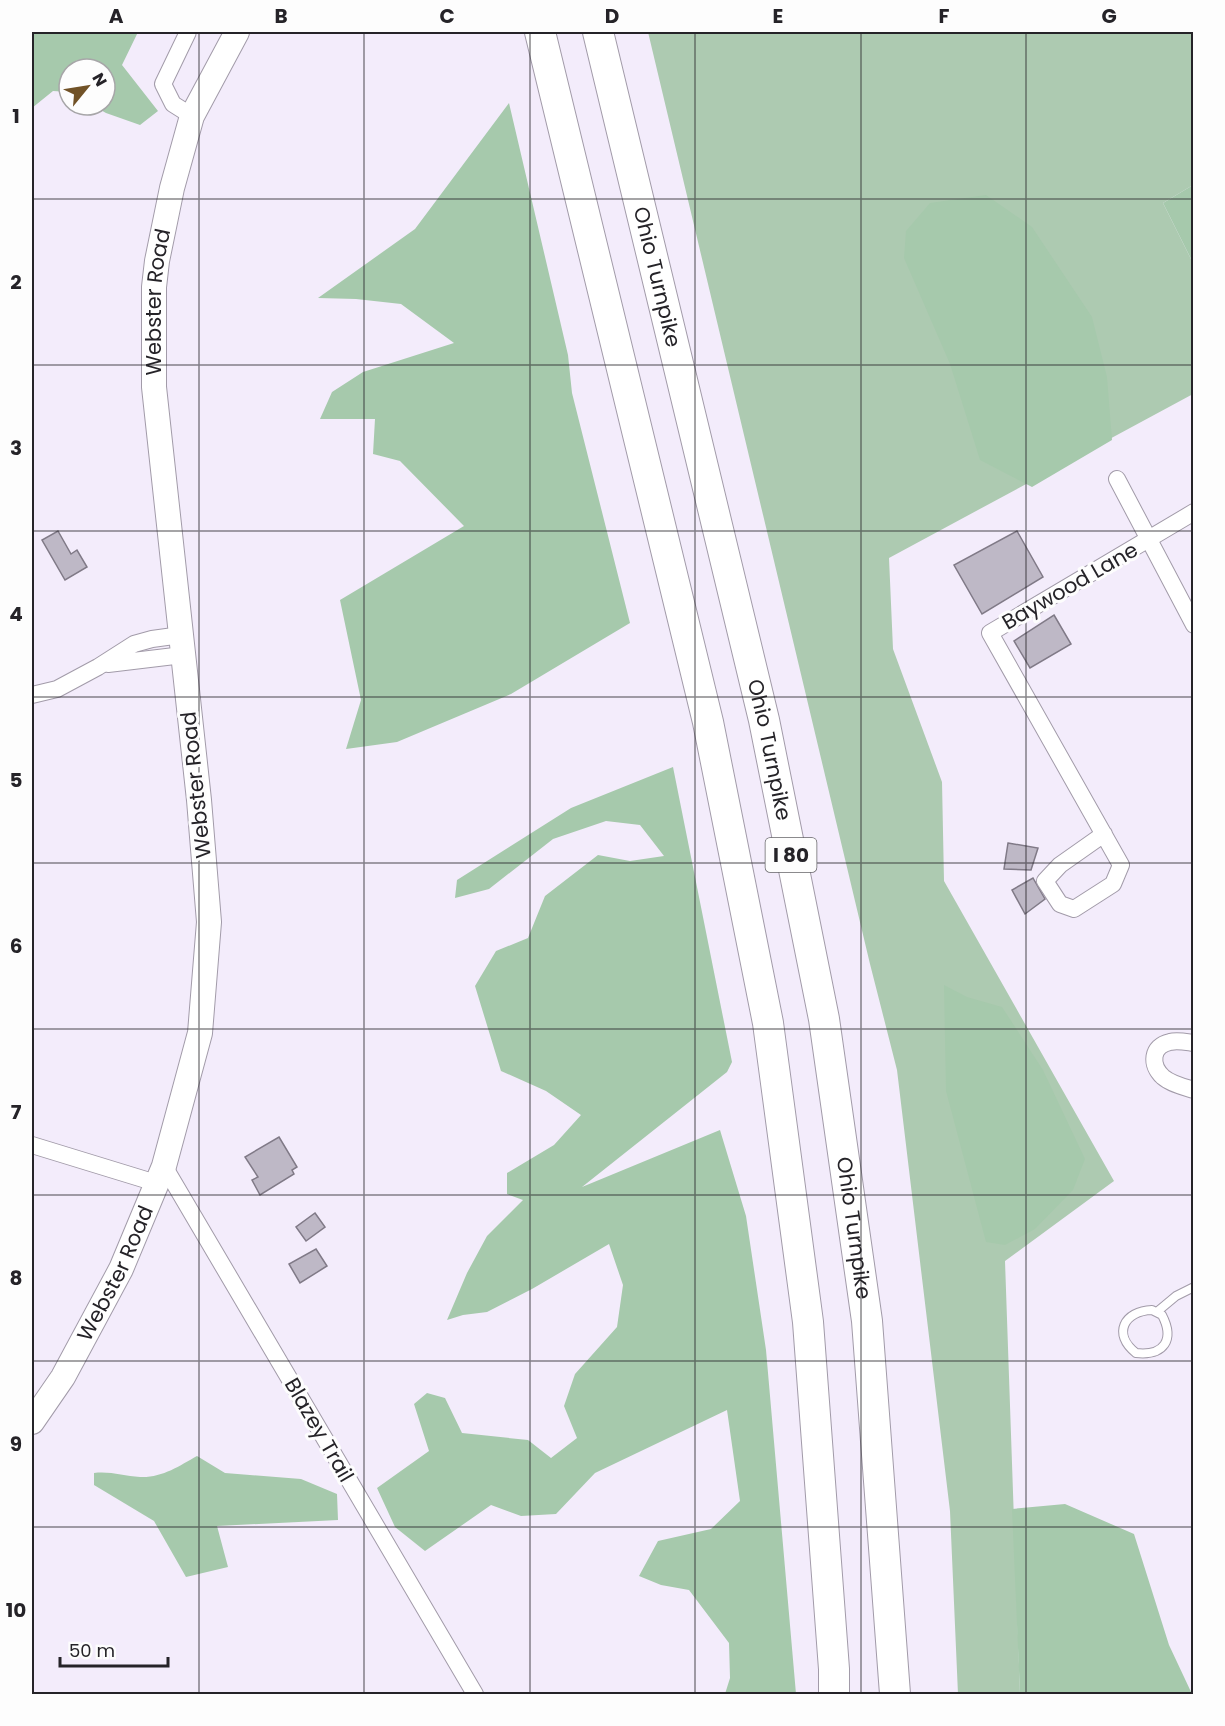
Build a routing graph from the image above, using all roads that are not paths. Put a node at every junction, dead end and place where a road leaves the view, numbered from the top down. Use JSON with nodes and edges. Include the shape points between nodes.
{"nodes":[{"id":1,"x":188,"y":32,"type":"edge"},
{"id":2,"x":237,"y":32,"type":"edge"},
{"id":3,"x":540,"y":32,"type":"edge"},
{"id":4,"x":598,"y":32,"type":"edge"},
{"id":5,"x":192,"y":116,"type":"junction"},
{"id":6,"x":1117,"y":479,"type":"dead end"},
{"id":7,"x":1194,"y":512,"type":"edge"},
{"id":8,"x":1148,"y":540,"type":"junction"},
{"id":9,"x":1194,"y":626,"type":"edge"},
{"id":10,"x":182,"y":645,"type":"junction"},
{"id":11,"x":32,"y":695,"type":"edge"},
{"id":12,"x":1104,"y":834,"type":"junction"},
{"id":13,"x":1194,"y":1043,"type":"edge"},
{"id":14,"x":1194,"y":1090,"type":"edge"},
{"id":15,"x":32,"y":1145,"type":"edge"},
{"id":16,"x":160,"y":1175,"type":"junction"},
{"id":17,"x":1194,"y":1287,"type":"edge"},
{"id":18,"x":1158,"y":1311,"type":"junction"},
{"id":19,"x":32,"y":1422,"type":"edge"},
{"id":20,"x":475,"y":1695,"type":"edge"},
{"id":21,"x":834,"y":1695,"type":"edge"},
{"id":22,"x":894,"y":1695,"type":"edge"}],
"edges":[{"from":1,"to":5,"type":"street","via":[[163,84],[173,104]]},
{"from":2,"to":5,"type":"street","name":"Webster Road"},
{"from":3,"to":21,"type":"highway","number":"I 80","via":[[708,722],[768,1023],[808,1322]]},
{"from":4,"to":22,"type":"highway","name":"Ohio Turnpike","number":"I 80","via":[[764,720],[824,1019],[867,1321]]},
{"from":5,"to":10,"type":"street","name":"Webster Road","via":[[172,188],[154,287],[154,387]]},
{"from":6,"to":8,"type":"street"},
{"from":7,"to":8,"type":"street","name":"Baywood Lane"},
{"from":8,"to":9,"type":"street"},
{"from":8,"to":12,"type":"street","name":"Baywood Lane","via":[[990,633]]},
{"from":10,"to":11,"type":"street","via":[[98,667],[57,689]]},
{"from":10,"to":16,"type":"street","name":"Webster Road","via":[[209,922],[200,1033]]},
{"from":12,"to":12,"type":"street","name":"Baywood Lane","via":[[1060,865],[1046,881],[1060,904],[1074,909],[1113,884],[1121,865]]},
{"from":13,"to":14,"type":"street","via":[[1163,1044],[1153,1063],[1165,1079]]},
{"from":15,"to":16,"type":"street"},
{"from":16,"to":19,"type":"street","name":"Webster Road","via":[[121,1269],[63,1377]]},
{"from":16,"to":20,"type":"street","name":"Blazey Trail"},
{"from":17,"to":18,"type":"lane"},
{"from":18,"to":18,"type":"lane","via":[[1137,1311],[1125,1324],[1124,1339],[1136,1353],[1154,1352],[1168,1339],[1165,1321]]}]}
